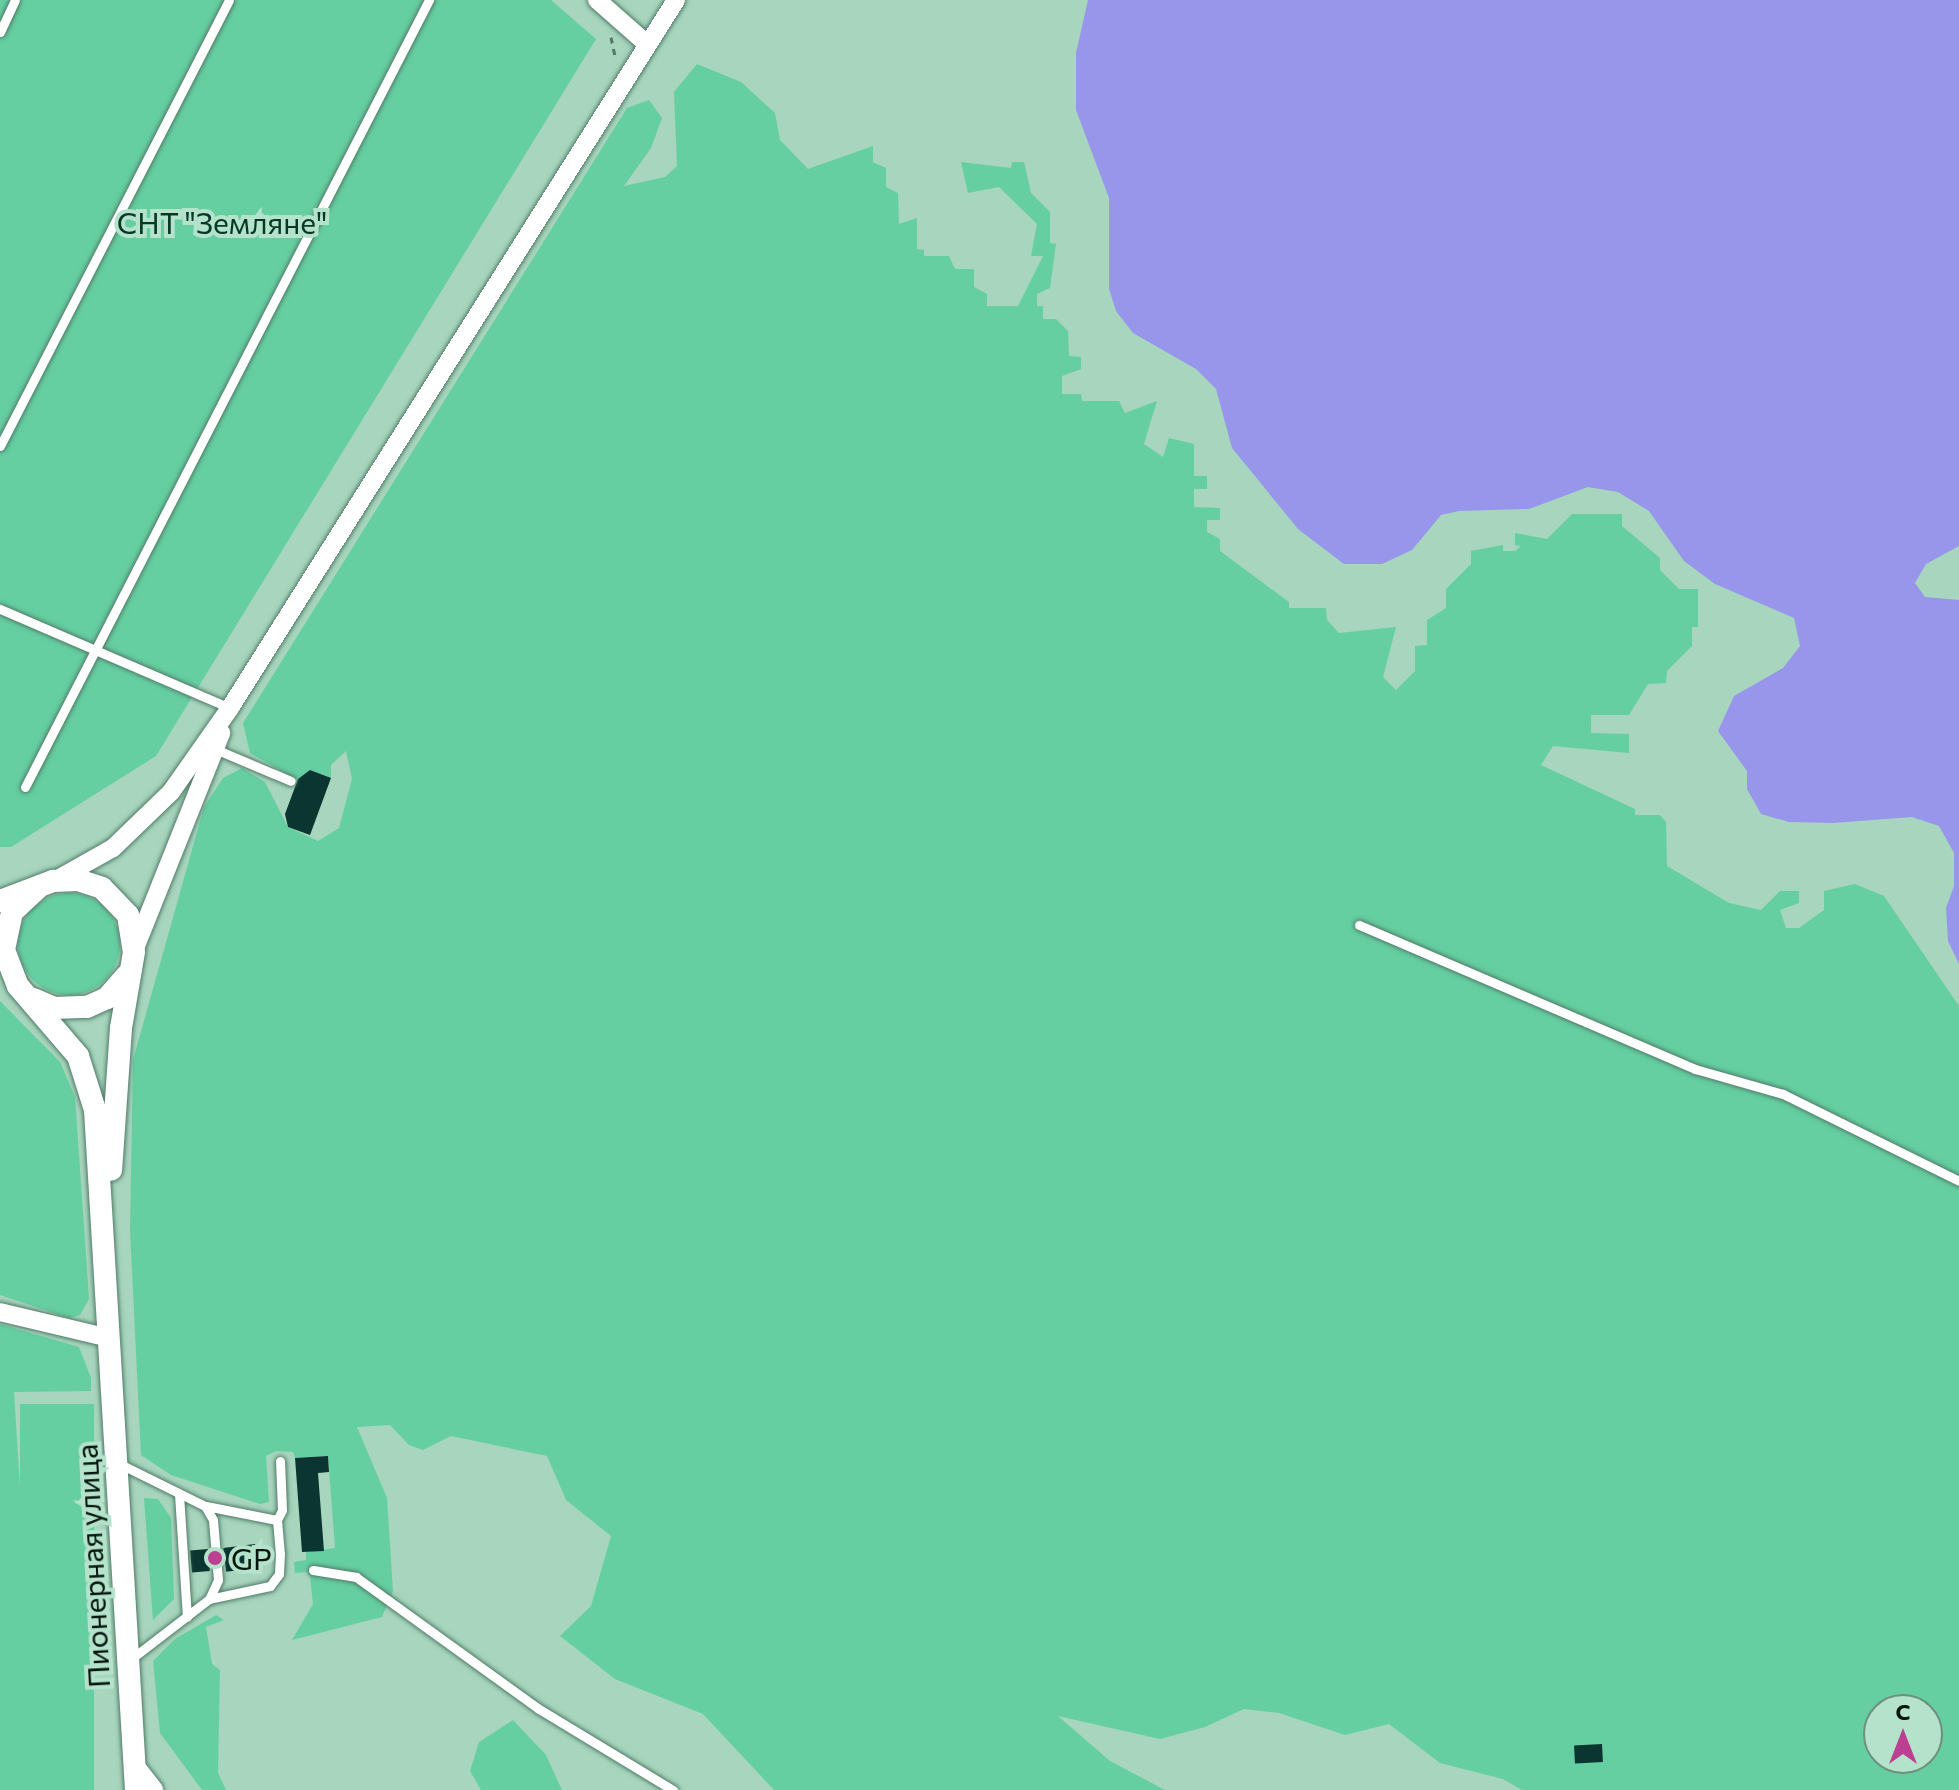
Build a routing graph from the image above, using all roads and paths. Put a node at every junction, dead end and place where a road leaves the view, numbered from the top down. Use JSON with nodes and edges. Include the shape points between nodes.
{"nodes":[{"id":1,"x":15,"y":0,"type":"edge"},
{"id":2,"x":229,"y":0,"type":"edge"},
{"id":3,"x":429,"y":0,"type":"edge"},
{"id":4,"x":597,"y":0,"type":"edge"},
{"id":5,"x":676,"y":0,"type":"edge"},
{"id":6,"x":607,"y":29,"type":"dead end"},
{"id":7,"x":0,"y":32,"type":"edge"},
{"id":8,"x":647,"y":44,"type":"junction"},
{"id":9,"x":616,"y":64,"type":"dead end"},
{"id":10,"x":0,"y":446,"type":"edge"},
{"id":11,"x":0,"y":609,"type":"edge"},
{"id":12,"x":95,"y":650,"type":"junction"},
{"id":13,"x":230,"y":708,"type":"junction"},
{"id":14,"x":215,"y":749,"type":"junction"},
{"id":15,"x":291,"y":781,"type":"dead end"},
{"id":16,"x":25,"y":787,"type":"dead end"},
{"id":17,"x":47,"y":883,"type":"junction"},
{"id":18,"x":0,"y":901,"type":"edge"},
{"id":19,"x":1359,"y":925,"type":"dead end"},
{"id":20,"x":133,"y":957,"type":"junction"},
{"id":21,"x":15,"y":985,"type":"edge"},
{"id":22,"x":1959,"y":1181,"type":"edge"},
{"id":23,"x":106,"y":1255,"type":"junction"},
{"id":24,"x":0,"y":1312,"type":"edge"},
{"id":25,"x":109,"y":1338,"type":"junction"},
{"id":26,"x":280,"y":1461,"type":"dead end"},
{"id":27,"x":117,"y":1462,"type":"junction"},
{"id":28,"x":179,"y":1494,"type":"junction"},
{"id":29,"x":205,"y":1506,"type":"junction"},
{"id":30,"x":277,"y":1520,"type":"junction"},
{"id":31,"x":313,"y":1570,"type":"dead end"},
{"id":32,"x":209,"y":1599,"type":"junction"},
{"id":33,"x":187,"y":1617,"type":"junction"},
{"id":34,"x":128,"y":1661,"type":"junction"},
{"id":35,"x":134,"y":1764,"type":"junction"},
{"id":36,"x":136,"y":1790,"type":"edge"},
{"id":37,"x":154,"y":1790,"type":"edge"},
{"id":38,"x":673,"y":1790,"type":"edge"}],
"edges":[{"from":1,"to":7,"type":"lane"},
{"from":2,"to":10,"type":"lane"},
{"from":3,"to":12,"type":"lane"},
{"from":4,"to":8,"type":"street"},
{"from":5,"to":8,"type":"street"},
{"from":6,"to":9,"type":"path"},
{"from":8,"to":13,"type":"street"},
{"from":11,"to":12,"type":"lane"},
{"from":12,"to":13,"type":"lane"},
{"from":12,"to":16,"type":"lane"},
{"from":13,"to":14,"type":"street"},
{"from":13,"to":17,"type":"street","via":[[171,792],[134,832]]},
{"from":14,"to":15,"type":"lane"},
{"from":14,"to":20,"type":"street"},
{"from":17,"to":18,"type":"street"},
{"from":17,"to":20,"type":"street","via":[[91,883],[112,896],[128,915]]},
{"from":17,"to":21,"type":"street","via":[[12,912],[4,937]]},
{"from":19,"to":22,"type":"lane","via":[[1695,1069],[1783,1094]]},
{"from":20,"to":21,"type":"street","via":[[115,991],[87,1007],[54,1008]]},
{"from":20,"to":23,"type":"street","via":[[117,1066]]},
{"from":21,"to":23,"type":"street","via":[[67,1040],[91,1090]]},
{"from":23,"to":25,"type":"street","name":"Пионерная улица"},
{"from":24,"to":25,"type":"street"},
{"from":25,"to":27,"type":"street","name":"Пионерная улица"},
{"from":26,"to":30,"type":"lane","via":[[282,1510]]},
{"from":27,"to":28,"type":"lane"},
{"from":27,"to":34,"type":"street","name":"Пионерная улица"},
{"from":28,"to":29,"type":"lane"},
{"from":28,"to":33,"type":"lane"},
{"from":29,"to":30,"type":"lane"},
{"from":29,"to":32,"type":"lane","via":[[213,1520],[218,1580]]},
{"from":30,"to":32,"type":"lane","via":[[279,1574],[270,1586]]},
{"from":31,"to":38,"type":"lane","via":[[356,1577],[539,1709]]},
{"from":32,"to":33,"type":"lane"},
{"from":33,"to":34,"type":"lane"},
{"from":34,"to":35,"type":"street","name":"Пионерная улица"},
{"from":35,"to":36,"type":"street","name":"Пионерная улица"},
{"from":35,"to":37,"type":"street"}]}
